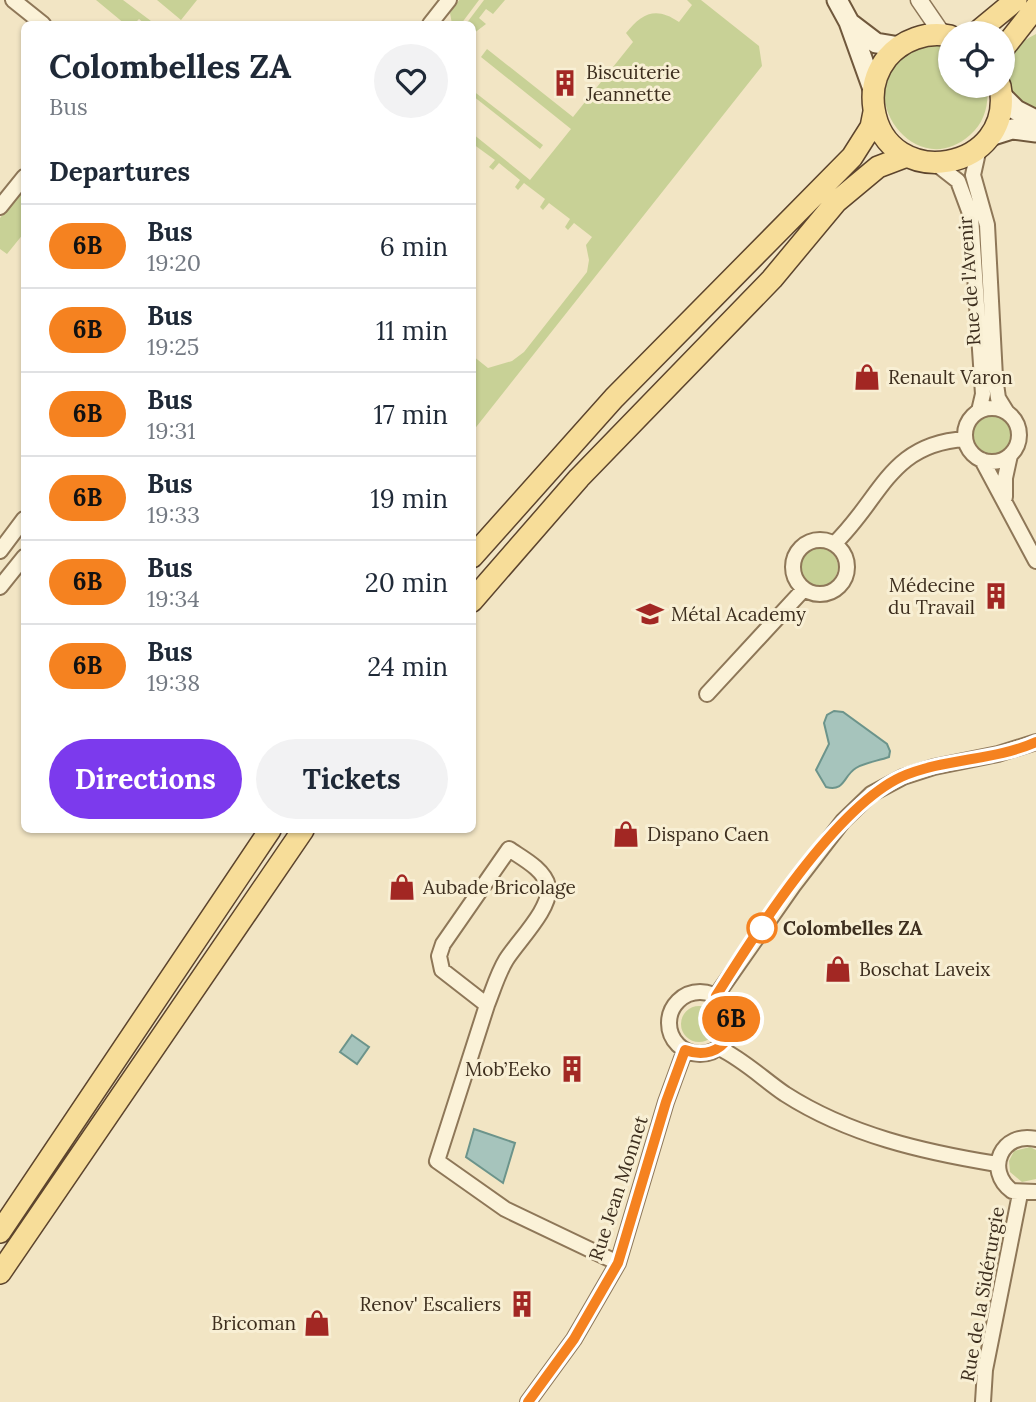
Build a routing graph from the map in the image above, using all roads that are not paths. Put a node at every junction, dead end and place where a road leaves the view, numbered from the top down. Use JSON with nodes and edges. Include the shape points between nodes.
{"nodes":[{"id":1,"x":13,"y":0,"type":"edge"},
{"id":2,"x":449,"y":0,"type":"edge"},
{"id":3,"x":836,"y":0,"type":"edge"},
{"id":4,"x":1016,"y":0,"type":"edge"},
{"id":5,"x":920,"y":1,"type":"edge"},
{"id":6,"x":1036,"y":8,"type":"edge"},
{"id":7,"x":39,"y":21,"type":"edge"},
{"id":8,"x":432,"y":21,"type":"edge"},
{"id":9,"x":991,"y":21,"type":"edge"},
{"id":10,"x":849,"y":22,"type":"junction"},
{"id":11,"x":938,"y":25,"type":"edge"},
{"id":12,"x":1015,"y":34,"type":"edge"},
{"id":13,"x":938,"y":37,"type":"edge"},
{"id":14,"x":907,"y":43,"type":"junction"},
{"id":15,"x":873,"y":89,"type":"junction"},
{"id":16,"x":1000,"y":98,"type":"edge"},
{"id":17,"x":1007,"y":98,"type":"edge"},
{"id":18,"x":874,"y":112,"type":"junction"},
{"id":19,"x":1036,"y":120,"type":"edge"},
{"id":20,"x":1036,"y":132,"type":"edge"},
{"id":21,"x":984,"y":142,"type":"junction"},
{"id":22,"x":907,"y":156,"type":"junction"},
{"id":23,"x":935,"y":163,"type":"junction"},
{"id":24,"x":21,"y":181,"type":"edge"},
{"id":25,"x":0,"y":207,"type":"edge"},
{"id":26,"x":978,"y":411,"type":"junction"},
{"id":27,"x":1006,"y":411,"type":"junction"},
{"id":28,"x":965,"y":439,"type":"junction"},
{"id":29,"x":1010,"y":455,"type":"junction"},
{"id":30,"x":982,"y":460,"type":"junction"},
{"id":31,"x":1005,"y":502,"type":"junction"},
{"id":32,"x":21,"y":523,"type":"edge"},
{"id":33,"x":834,"y":544,"type":"junction"},
{"id":34,"x":0,"y":551,"type":"edge"},
{"id":35,"x":476,"y":553,"type":"edge"},
{"id":36,"x":21,"y":560,"type":"edge"},
{"id":37,"x":1036,"y":561,"type":"edge"},
{"id":38,"x":0,"y":587,"type":"edge"},
{"id":39,"x":804,"y":589,"type":"junction"},
{"id":40,"x":476,"y":596,"type":"edge"},
{"id":41,"x":708,"y":694,"type":"dead end"},
{"id":42,"x":1036,"y":742,"type":"edge"},
{"id":43,"x":268,"y":833,"type":"edge"},
{"id":44,"x":301,"y":833,"type":"edge"},
{"id":45,"x":716,"y":996,"type":"junction"},
{"id":46,"x":487,"y":1005,"type":"junction"},
{"id":47,"x":719,"y":1048,"type":"junction"},
{"id":48,"x":685,"y":1050,"type":"junction"},
{"id":49,"x":1036,"y":1139,"type":"edge"},
{"id":50,"x":997,"y":1164,"type":"junction"},
{"id":51,"x":1036,"y":1192,"type":"edge"},
{"id":52,"x":1020,"y":1194,"type":"junction"},
{"id":53,"x":0,"y":1232,"type":"edge"},
{"id":54,"x":618,"y":1263,"type":"junction"},
{"id":55,"x":0,"y":1273,"type":"edge"},
{"id":56,"x":528,"y":1402,"type":"edge"},
{"id":57,"x":983,"y":1402,"type":"edge"}],
"edges":[{"from":1,"to":7,"type":"street"},
{"from":2,"to":8,"type":"street"},
{"from":3,"to":10,"type":"main road"},
{"from":4,"to":9,"type":"main road"},
{"from":5,"to":11,"type":"street"},
{"from":5,"to":14,"type":"street"},
{"from":6,"to":12,"type":"main road"},
{"from":10,"to":14,"type":"main road","via":[[876,43]]},
{"from":10,"to":15,"type":"main road"},
{"from":13,"to":14,"type":"main road"},
{"from":14,"to":15,"type":"main road","via":[[882,65]]},
{"from":15,"to":18,"type":"main road"},
{"from":16,"to":21,"type":"main road","via":[[997,124]]},
{"from":17,"to":19,"type":"main road","via":[[1016,110]]},
{"from":18,"to":22,"type":"main road","via":[[886,138]]},
{"from":18,"to":35,"type":"main road","via":[[871,127],[852,157],[614,398]]},
{"from":20,"to":21,"type":"main road","via":[[1012,129]]},
{"from":21,"to":23,"type":"main road","via":[[963,158]]},
{"from":21,"to":27,"type":"street","name":"Rue de l'Avenir","via":[[972,175],[986,225],[995,377],[998,398]]},
{"from":22,"to":23,"type":"main road"},
{"from":22,"to":40,"type":"main road","via":[[878,167],[836,202],[764,288],[579,478]]},
{"from":23,"to":26,"type":"street","name":"Rue de l'Avenir","via":[[958,181],[971,216],[983,394]]},
{"from":24,"to":25,"type":"street"},
{"from":26,"to":27,"type":"street"},
{"from":26,"to":28,"type":"street","via":[[966,428]]},
{"from":27,"to":29,"type":"street","via":[[1019,432]]},
{"from":28,"to":30,"type":"street","via":[[971,452]]},
{"from":28,"to":33,"type":"street","via":[[935,442],[904,459]]},
{"from":29,"to":30,"type":"street","via":[[1002,460]]},
{"from":29,"to":31,"type":"street"},
{"from":30,"to":31,"type":"street"},
{"from":31,"to":37,"type":"street"},
{"from":32,"to":34,"type":"street"},
{"from":33,"to":39,"type":"street","via":[[820,540],[799,550],[794,574]]},
{"from":33,"to":39,"type":"street","via":[[846,559],[842,583],[820,594]]},
{"from":36,"to":38,"type":"street"},
{"from":39,"to":41,"type":"street"},
{"from":42,"to":45,"type":"street","via":[[903,776],[871,794],[843,821],[801,875]]},
{"from":43,"to":53,"type":"main road"},
{"from":44,"to":55,"type":"main road"},
{"from":45,"to":47,"type":"street","via":[[726,1004],[732,1027]]},
{"from":45,"to":48,"type":"street","via":[[693,993],[673,1007],[670,1031]]},
{"from":46,"to":46,"type":"street","via":[[442,970],[439,956],[509,849],[540,872],[549,886],[542,911],[505,961]]},
{"from":46,"to":54,"type":"street","via":[[437,1160],[505,1209]]},
{"from":47,"to":48,"type":"street","via":[[696,1054]]},
{"from":47,"to":50,"type":"street","via":[[786,1094],[865,1134],[930,1153]]},
{"from":48,"to":54,"type":"street","name":"Rue Jean Monnet"},
{"from":49,"to":50,"type":"street","via":[[1010,1142]]},
{"from":50,"to":52,"type":"street","via":[[1001,1180]]},
{"from":51,"to":52,"type":"street"},
{"from":52,"to":57,"type":"street","name":"Rue de la Sidérurgie","via":[[985,1370]]},
{"from":54,"to":56,"type":"street","name":"Rue Jean Monnet","via":[[574,1339]]}]}
